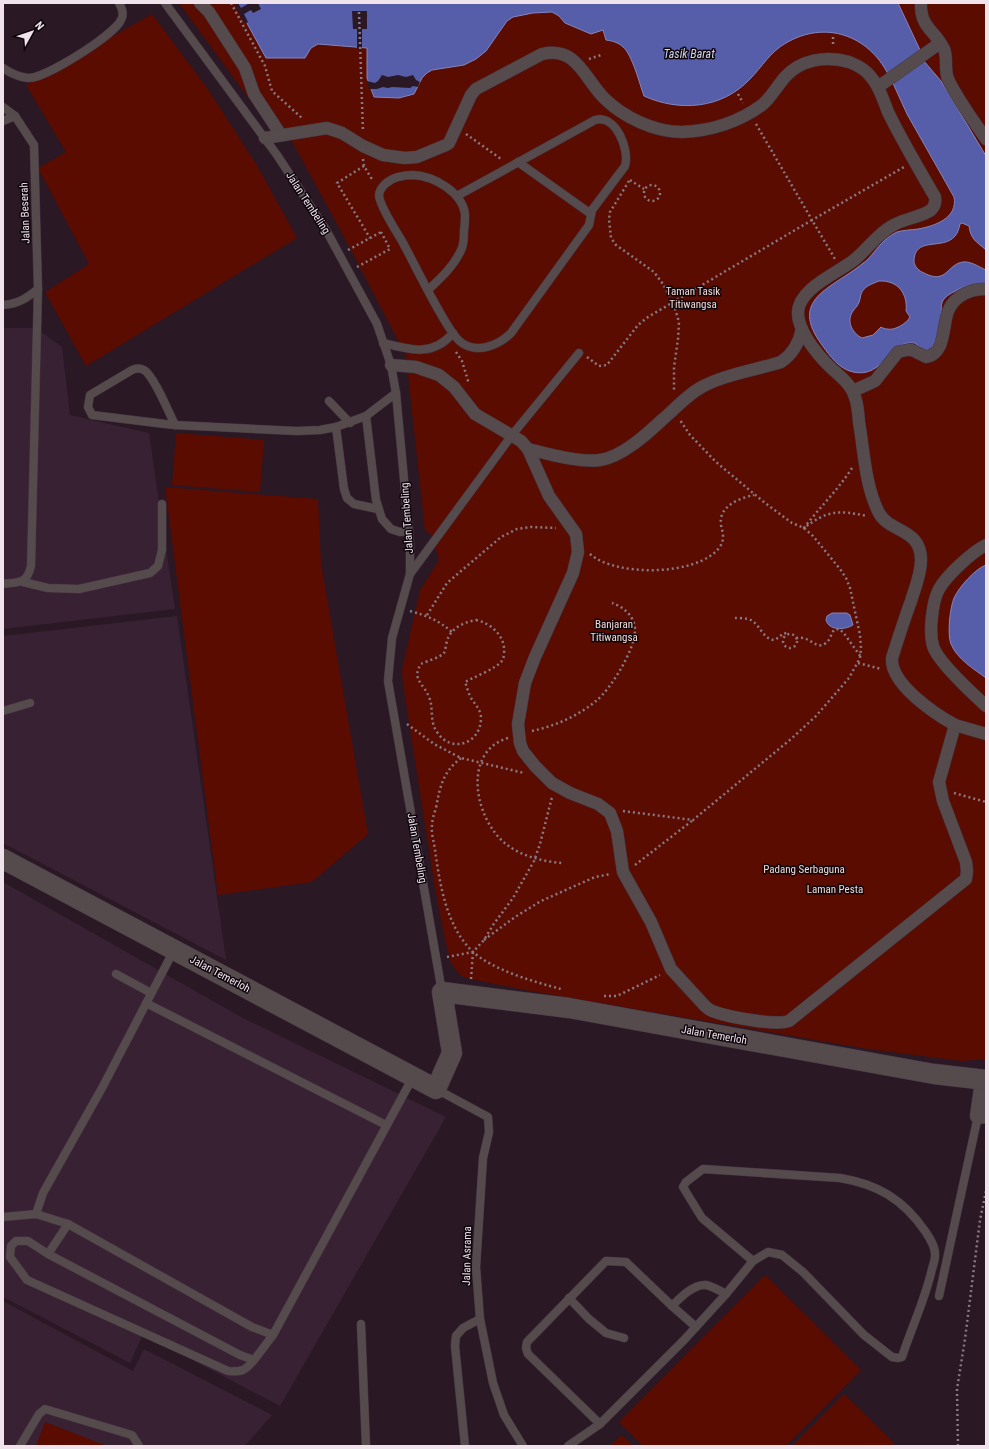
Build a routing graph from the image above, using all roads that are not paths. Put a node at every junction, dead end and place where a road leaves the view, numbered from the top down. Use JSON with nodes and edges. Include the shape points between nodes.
{"nodes":[{"id":1,"x":119,"y":3,"type":"edge"},
{"id":2,"x":165,"y":3,"type":"edge"},
{"id":3,"x":200,"y":3,"type":"edge"},
{"id":4,"x":921,"y":3,"type":"edge"},
{"id":5,"x":940,"y":43,"type":"junction"},
{"id":6,"x":3,"y":68,"type":"edge"},
{"id":7,"x":878,"y":86,"type":"junction"},
{"id":8,"x":3,"y":107,"type":"edge"},
{"id":9,"x":15,"y":116,"type":"junction"},
{"id":10,"x":3,"y":121,"type":"edge"},
{"id":11,"x":281,"y":135,"type":"junction"},
{"id":12,"x":265,"y":138,"type":"junction"},
{"id":13,"x":986,"y":140,"type":"edge"},
{"id":14,"x":515,"y":164,"type":"junction"},
{"id":15,"x":457,"y":196,"type":"junction"},
{"id":16,"x":590,"y":214,"type":"junction"},
{"id":17,"x":38,"y":289,"type":"junction"},
{"id":18,"x":986,"y":289,"type":"edge"},
{"id":19,"x":428,"y":290,"type":"junction"},
{"id":20,"x":3,"y":305,"type":"edge"},
{"id":21,"x":802,"y":329,"type":"junction"},
{"id":22,"x":453,"y":333,"type":"junction"},
{"id":23,"x":383,"y":343,"type":"junction"},
{"id":24,"x":582,"y":354,"type":"road end"},
{"id":25,"x":391,"y":365,"type":"junction"},
{"id":26,"x":853,"y":391,"type":"junction"},
{"id":27,"x":396,"y":392,"type":"junction"},
{"id":28,"x":329,"y":401,"type":"dead end"},
{"id":29,"x":366,"y":416,"type":"junction"},
{"id":30,"x":350,"y":423,"type":"junction"},
{"id":31,"x":175,"y":425,"type":"junction"},
{"id":32,"x":336,"y":427,"type":"junction"},
{"id":33,"x":512,"y":435,"type":"junction"},
{"id":34,"x":528,"y":449,"type":"junction"},
{"id":35,"x":162,"y":504,"type":"dead end"},
{"id":36,"x":378,"y":509,"type":"junction"},
{"id":37,"x":409,"y":531,"type":"junction"},
{"id":38,"x":986,"y":545,"type":"edge"},
{"id":39,"x":410,"y":574,"type":"junction"},
{"id":40,"x":23,"y":582,"type":"junction"},
{"id":41,"x":3,"y":584,"type":"edge"},
{"id":42,"x":30,"y":703,"type":"dead end"},
{"id":43,"x":986,"y":706,"type":"edge"},
{"id":44,"x":3,"y":711,"type":"edge"},
{"id":45,"x":955,"y":725,"type":"junction"},
{"id":46,"x":986,"y":734,"type":"edge"},
{"id":47,"x":3,"y":859,"type":"edge"},
{"id":48,"x":174,"y":950,"type":"junction"},
{"id":49,"x":116,"y":974,"type":"dead end"},
{"id":50,"x":442,"y":992,"type":"junction"},
{"id":51,"x":151,"y":993,"type":"junction"},
{"id":52,"x":146,"y":1003,"type":"junction"},
{"id":53,"x":413,"y":1077,"type":"junction"},
{"id":54,"x":985,"y":1080,"type":"edge"},
{"id":55,"x":436,"y":1089,"type":"junction"},
{"id":56,"x":982,"y":1116,"type":"edge"},
{"id":57,"x":386,"y":1125,"type":"junction"},
{"id":58,"x":36,"y":1214,"type":"junction"},
{"id":59,"x":3,"y":1216,"type":"edge"},
{"id":60,"x":68,"y":1224,"type":"junction"},
{"id":61,"x":48,"y":1254,"type":"junction"},
{"id":62,"x":753,"y":1261,"type":"junction"},
{"id":63,"x":726,"y":1294,"type":"junction"},
{"id":64,"x":939,"y":1296,"type":"dead end"},
{"id":65,"x":569,"y":1298,"type":"junction"},
{"id":66,"x":672,"y":1306,"type":"junction"},
{"id":67,"x":480,"y":1320,"type":"junction"},
{"id":68,"x":360,"y":1324,"type":"dead end"},
{"id":69,"x":696,"y":1326,"type":"junction"},
{"id":70,"x":273,"y":1335,"type":"junction"},
{"id":71,"x":624,"y":1338,"type":"dead end"},
{"id":72,"x":254,"y":1360,"type":"junction"},
{"id":73,"x":600,"y":1424,"type":"junction"},
{"id":74,"x":20,"y":1446,"type":"edge"},
{"id":75,"x":139,"y":1446,"type":"edge"},
{"id":76,"x":366,"y":1446,"type":"edge"},
{"id":77,"x":465,"y":1446,"type":"edge"},
{"id":78,"x":523,"y":1446,"type":"edge"},
{"id":79,"x":568,"y":1446,"type":"edge"}],
"edges":[{"from":1,"to":6,"type":"lane","via":[[122,8],[122,19],[114,31],[56,69],[30,78]]},
{"from":2,"to":12,"type":"lane","name":"Jalan Tembeling"},
{"from":3,"to":11,"type":"street","via":[[209,12],[245,68],[254,94]]},
{"from":4,"to":5,"type":"street","via":[[926,26]]},
{"from":5,"to":7,"type":"street"},
{"from":5,"to":13,"type":"street","via":[[945,54],[948,79]]},
{"from":7,"to":11,"type":"street","via":[[861,68],[848,62],[834,59],[804,63],[794,68],[763,104],[750,113],[722,125],[680,132],[641,123],[617,109],[603,97],[575,61],[564,54],[553,52],[542,54],[476,89],[449,143],[417,157],[395,158],[383,155],[342,133],[327,128]]},
{"from":7,"to":21,"type":"street","via":[[888,112],[936,201],[925,214],[888,228],[854,260],[813,288],[800,303],[798,312]]},
{"from":8,"to":9,"type":"lane","name":"Jalan Beserah"},
{"from":9,"to":10,"type":"lane"},
{"from":9,"to":17,"type":"lane","name":"Jalan Beserah","via":[[34,144]]},
{"from":11,"to":12,"type":"street"},
{"from":12,"to":23,"type":"lane","name":"Jalan Tembeling","via":[[326,230],[377,324]]},
{"from":14,"to":15,"type":"lane"},
{"from":14,"to":16,"type":"lane"},
{"from":14,"to":16,"type":"lane","via":[[595,120],[604,119],[612,123],[627,153],[627,160]]},
{"from":15,"to":19,"type":"lane","via":[[465,213],[462,247],[452,265]]},
{"from":15,"to":19,"type":"lane","via":[[429,178],[413,175],[388,181],[380,192],[381,203]]},
{"from":16,"to":22,"type":"lane","via":[[589,225],[505,340],[480,348],[470,347]]},
{"from":17,"to":20,"type":"lane","via":[[25,300],[13,305]]},
{"from":17,"to":40,"type":"lane","name":"Jalan Beserah","via":[[31,566],[29,575]]},
{"from":18,"to":26,"type":"street","via":[[964,293],[951,306],[942,339],[933,354],[926,357],[912,350],[898,352],[875,381]]},
{"from":19,"to":22,"type":"lane"},
{"from":21,"to":26,"type":"street","via":[[820,356]]},
{"from":21,"to":34,"type":"street","via":[[797,345],[781,362],[724,378],[700,388],[646,434],[606,459],[569,458]]},
{"from":22,"to":23,"type":"lane","via":[[446,342],[422,350]]},
{"from":23,"to":25,"type":"lane","name":"Jalan Tembeling"},
{"from":24,"to":33,"type":"lane"},
{"from":25,"to":27,"type":"lane","name":"Jalan Tembeling"},
{"from":25,"to":33,"type":"street","via":[[416,367],[439,375],[454,387],[483,420]]},
{"from":26,"to":45,"type":"street","via":[[875,503],[883,519],[914,539],[920,552],[918,577],[892,658],[893,669],[908,691]]},
{"from":27,"to":29,"type":"lane"},
{"from":27,"to":37,"type":"lane","name":"Jalan Tembeling"},
{"from":28,"to":30,"type":"lane"},
{"from":29,"to":30,"type":"lane"},
{"from":29,"to":36,"type":"lane"},
{"from":30,"to":32,"type":"lane"},
{"from":31,"to":31,"type":"lane","via":[[92,415],[88,407],[90,395],[132,370],[144,370],[151,376]]},
{"from":31,"to":32,"type":"lane","via":[[296,431]]},
{"from":32,"to":36,"type":"lane","via":[[347,498],[354,504]]},
{"from":33,"to":34,"type":"street"},
{"from":33,"to":39,"type":"lane"},
{"from":34,"to":45,"type":"street","via":[[549,496],[574,531],[578,542],[573,574],[529,671],[518,724],[518,735],[523,751],[549,779],[570,793],[610,813],[624,874],[651,922],[671,969],[711,1011],[774,1024],[794,1018],[966,879],[966,862],[943,801],[939,782]]},
{"from":35,"to":40,"type":"lane","via":[[162,550],[158,566],[150,572],[79,589],[48,588]]},
{"from":36,"to":37,"type":"lane","via":[[382,519],[391,529]]},
{"from":37,"to":39,"type":"lane","name":"Jalan Tembeling"},
{"from":38,"to":43,"type":"street","via":[[949,576],[939,590],[931,630],[933,648]]},
{"from":39,"to":50,"type":"lane","name":"Jalan Tembeling","via":[[392,638],[388,681]]},
{"from":40,"to":41,"type":"lane"},
{"from":42,"to":44,"type":"lane"},
{"from":45,"to":46,"type":"street"},
{"from":47,"to":48,"type":"street","name":"Jalan Temerloh"},
{"from":48,"to":51,"type":"lane"},
{"from":48,"to":53,"type":"street","name":"Jalan Temerloh"},
{"from":49,"to":51,"type":"lane"},
{"from":50,"to":54,"type":"street","name":"Jalan Temerloh","via":[[569,1008],[898,1068]]},
{"from":50,"to":55,"type":"street","name":"Jalan Tembeling","via":[[452,1053]]},
{"from":51,"to":52,"type":"lane"},
{"from":52,"to":57,"type":"lane"},
{"from":52,"to":58,"type":"lane","via":[[43,1193]]},
{"from":53,"to":55,"type":"street","name":"Jalan Temerloh"},
{"from":53,"to":57,"type":"lane"},
{"from":54,"to":56,"type":"street"},
{"from":55,"to":67,"type":"lane","name":"Jalan Asrama","via":[[488,1117],[490,1132],[483,1158],[476,1267]]},
{"from":56,"to":64,"type":"lane"},
{"from":57,"to":70,"type":"lane"},
{"from":58,"to":59,"type":"lane"},
{"from":58,"to":60,"type":"lane"},
{"from":60,"to":61,"type":"lane"},
{"from":60,"to":70,"type":"lane","via":[[252,1327]]},
{"from":61,"to":72,"type":"lane","via":[[240,1356]]},
{"from":61,"to":72,"type":"lane","via":[[28,1241],[16,1241],[11,1246],[10,1257],[27,1280],[228,1371],[239,1372],[247,1369]]},
{"from":62,"to":62,"type":"lane","via":[[702,1218],[683,1187],[703,1168],[857,1181],[886,1192],[916,1218],[930,1239],[936,1255],[928,1286],[902,1357],[898,1358],[892,1357],[864,1335],[782,1255],[768,1252]]},
{"from":62,"to":63,"type":"lane"},
{"from":63,"to":66,"type":"lane","via":[[706,1285],[697,1286]]},
{"from":63,"to":69,"type":"lane"},
{"from":65,"to":66,"type":"lane","via":[[606,1261],[614,1260],[626,1262]]},
{"from":65,"to":71,"type":"lane","via":[[606,1333]]},
{"from":65,"to":73,"type":"lane","via":[[527,1342],[526,1348],[528,1354]]},
{"from":66,"to":69,"type":"lane"},
{"from":67,"to":77,"type":"lane","via":[[463,1328],[456,1336]]},
{"from":67,"to":78,"type":"lane","name":"Jalan Asrama","via":[[493,1384],[504,1415]]},
{"from":68,"to":76,"type":"lane"},
{"from":69,"to":73,"type":"lane"},
{"from":70,"to":72,"type":"lane"},
{"from":73,"to":79,"type":"lane"},
{"from":74,"to":75,"type":"lane","via":[[39,1414],[45,1409],[132,1435]]}]}
